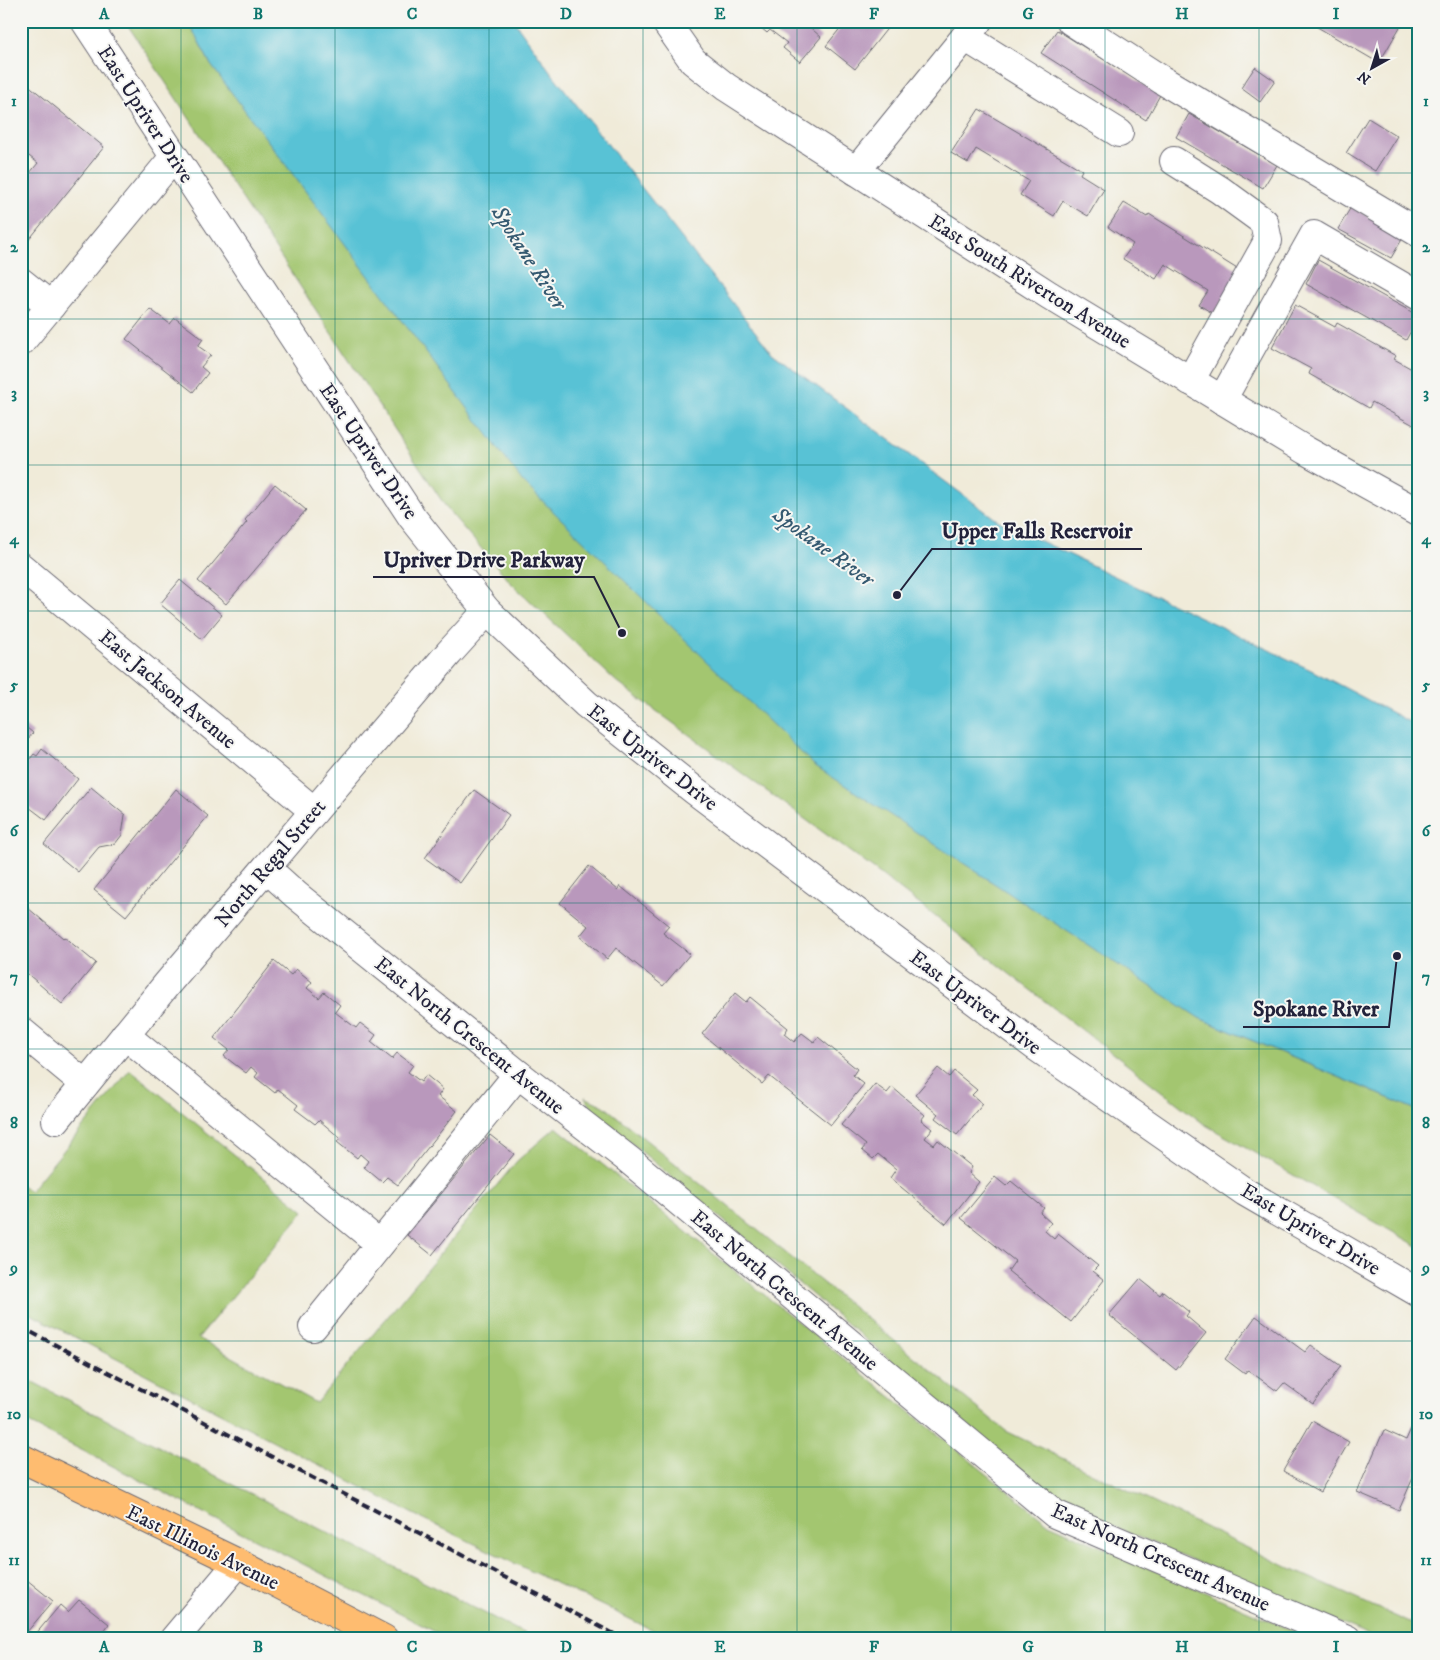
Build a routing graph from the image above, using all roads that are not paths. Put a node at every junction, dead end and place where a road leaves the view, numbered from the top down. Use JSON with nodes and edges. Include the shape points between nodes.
{"nodes":[{"id":1,"x":85,"y":21,"type":"edge"},
{"id":2,"x":665,"y":21,"type":"edge"},
{"id":3,"x":1070,"y":21,"type":"edge"},
{"id":4,"x":972,"y":29,"type":"edge"},
{"id":5,"x":1119,"y":133,"type":"dead end"},
{"id":6,"x":174,"y":157,"type":"junction"},
{"id":7,"x":1174,"y":161,"type":"dead end"},
{"id":8,"x":856,"y":171,"type":"junction"},
{"id":9,"x":1419,"y":233,"type":"edge"},
{"id":10,"x":21,"y":282,"type":"edge"},
{"id":11,"x":1419,"y":296,"type":"edge"},
{"id":12,"x":51,"y":306,"type":"junction"},
{"id":13,"x":21,"y":342,"type":"edge"},
{"id":14,"x":1190,"y":381,"type":"junction"},
{"id":15,"x":1222,"y":400,"type":"junction"},
{"id":16,"x":1419,"y":513,"type":"edge"},
{"id":17,"x":21,"y":567,"type":"edge"},
{"id":18,"x":487,"y":611,"type":"junction"},
{"id":19,"x":314,"y":811,"type":"junction"},
{"id":20,"x":266,"y":868,"type":"junction"},
{"id":21,"x":21,"y":1031,"type":"edge"},
{"id":22,"x":125,"y":1035,"type":"junction"},
{"id":23,"x":518,"y":1074,"type":"junction"},
{"id":24,"x":85,"y":1084,"type":"junction"},
{"id":25,"x":56,"y":1120,"type":"dead end"},
{"id":26,"x":380,"y":1244,"type":"junction"},
{"id":27,"x":1419,"y":1293,"type":"edge"},
{"id":28,"x":313,"y":1327,"type":"dead end"},
{"id":29,"x":21,"y":1458,"type":"edge"},
{"id":30,"x":238,"y":1563,"type":"junction"},
{"id":31,"x":174,"y":1639,"type":"edge"},
{"id":32,"x":384,"y":1639,"type":"edge"},
{"id":33,"x":1347,"y":1639,"type":"edge"}],
"edges":[{"from":1,"to":6,"type":"street","name":"East Upriver Drive"},
{"from":2,"to":8,"type":"street","name":"East South Riverton Avenue","via":[[688,54],[708,74]]},
{"from":3,"to":9,"type":"street"},
{"from":4,"to":5,"type":"street"},
{"from":4,"to":8,"type":"street"},
{"from":6,"to":12,"type":"street"},
{"from":6,"to":18,"type":"street","name":"East Upriver Drive","via":[[412,517]]},
{"from":7,"to":14,"type":"street","via":[[1264,222],[1268,241]]},
{"from":8,"to":14,"type":"street","name":"East South Riverton Avenue"},
{"from":10,"to":12,"type":"street"},
{"from":11,"to":15,"type":"street","via":[[1314,235]]},
{"from":12,"to":13,"type":"street"},
{"from":14,"to":15,"type":"street","name":"East South Riverton Avenue"},
{"from":15,"to":16,"type":"street","name":"East South Riverton Avenue"},
{"from":17,"to":19,"type":"street","name":"East Jackson Avenue"},
{"from":18,"to":19,"type":"street","name":"North Regal Street"},
{"from":18,"to":27,"type":"street","name":"East Upriver Drive","via":[[586,704],[694,790],[1035,1046],[1245,1192]]},
{"from":19,"to":20,"type":"street","name":"North Regal Street"},
{"from":20,"to":22,"type":"street","name":"North Regal Street"},
{"from":20,"to":23,"type":"street","name":"East North Crescent Avenue"},
{"from":21,"to":24,"type":"street"},
{"from":22,"to":24,"type":"street","name":"North Regal Street"},
{"from":22,"to":26,"type":"street"},
{"from":23,"to":26,"type":"street"},
{"from":23,"to":33,"type":"street","name":"East North Crescent Avenue","via":[[629,1160],[1055,1514]]},
{"from":24,"to":25,"type":"street","name":"North Regal Street"},
{"from":26,"to":28,"type":"street"},
{"from":29,"to":30,"type":"main road","name":"East Illinois Avenue"},
{"from":30,"to":31,"type":"street"},
{"from":30,"to":32,"type":"main road","name":"East Illinois Avenue"}]}
